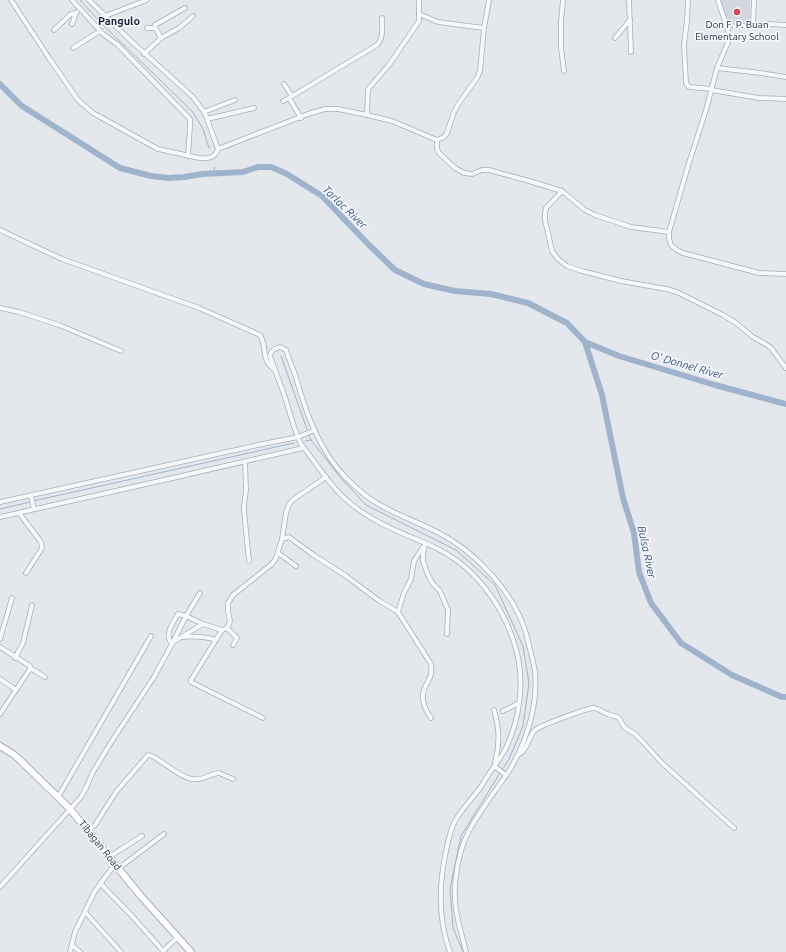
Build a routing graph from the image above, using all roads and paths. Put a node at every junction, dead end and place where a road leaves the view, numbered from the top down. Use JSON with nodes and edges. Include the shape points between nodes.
{"nodes":[{"id":1,"x":11,"y":0,"type":"edge"},
{"id":2,"x":72,"y":0,"type":"edge"},
{"id":3,"x":90,"y":0,"type":"edge"},
{"id":4,"x":148,"y":0,"type":"edge"},
{"id":5,"x":419,"y":0,"type":"edge"},
{"id":6,"x":489,"y":0,"type":"edge"},
{"id":7,"x":563,"y":0,"type":"edge"},
{"id":8,"x":629,"y":0,"type":"edge"},
{"id":9,"x":688,"y":0,"type":"edge"},
{"id":10,"x":718,"y":0,"type":"edge"},
{"id":11,"x":754,"y":0,"type":"edge"},
{"id":12,"x":79,"y":8,"type":"junction"},
{"id":13,"x":185,"y":8,"type":"dead end"},
{"id":14,"x":76,"y":13,"type":"junction"},
{"id":15,"x":419,"y":14,"type":"junction"},
{"id":16,"x":105,"y":16,"type":"junction"},
{"id":17,"x":193,"y":16,"type":"dead end"},
{"id":18,"x":382,"y":18,"type":"dead end"},
{"id":19,"x":630,"y":20,"type":"junction"},
{"id":20,"x":72,"y":24,"type":"dead end"},
{"id":21,"x":753,"y":25,"type":"junction"},
{"id":22,"x":786,"y":25,"type":"edge"},
{"id":23,"x":727,"y":27,"type":"junction"},
{"id":24,"x":147,"y":28,"type":"dead end"},
{"id":25,"x":155,"y":28,"type":"junction"},
{"id":26,"x":484,"y":28,"type":"junction"},
{"id":27,"x":54,"y":30,"type":"dead end"},
{"id":28,"x":100,"y":31,"type":"junction"},
{"id":29,"x":161,"y":38,"type":"junction"},
{"id":30,"x":615,"y":38,"type":"dead end"},
{"id":31,"x":73,"y":48,"type":"dead end"},
{"id":32,"x":631,"y":52,"type":"dead end"},
{"id":33,"x":144,"y":54,"type":"junction"},
{"id":34,"x":717,"y":68,"type":"junction"},
{"id":35,"x":564,"y":71,"type":"dead end"},
{"id":36,"x":786,"y":78,"type":"edge"},
{"id":37,"x":284,"y":84,"type":"dead end"},
{"id":38,"x":711,"y":90,"type":"junction"},
{"id":39,"x":290,"y":97,"type":"junction"},
{"id":40,"x":786,"y":99,"type":"edge"},
{"id":41,"x":235,"y":100,"type":"dead end"},
{"id":42,"x":283,"y":102,"type":"dead end"},
{"id":43,"x":254,"y":108,"type":"dead end"},
{"id":44,"x":204,"y":112,"type":"junction"},
{"id":45,"x":367,"y":115,"type":"junction"},
{"id":46,"x":300,"y":118,"type":"junction"},
{"id":47,"x":207,"y":119,"type":"junction"},
{"id":48,"x":437,"y":140,"type":"junction"},
{"id":49,"x":218,"y":149,"type":"junction"},
{"id":50,"x":188,"y":156,"type":"junction"},
{"id":51,"x":562,"y":191,"type":"junction"},
{"id":52,"x":0,"y":230,"type":"edge"},
{"id":53,"x":669,"y":232,"type":"junction"},
{"id":54,"x":786,"y":274,"type":"edge"},
{"id":55,"x":0,"y":308,"type":"edge"},
{"id":56,"x":121,"y":351,"type":"dead end"},
{"id":57,"x":786,"y":368,"type":"edge"},
{"id":58,"x":274,"y":369,"type":"junction"},
{"id":59,"x":313,"y":431,"type":"junction"},
{"id":60,"x":300,"y":437,"type":"junction"},
{"id":61,"x":303,"y":448,"type":"junction"},
{"id":62,"x":245,"y":461,"type":"junction"},
{"id":63,"x":326,"y":477,"type":"junction"},
{"id":64,"x":32,"y":497,"type":"junction"},
{"id":65,"x":0,"y":502,"type":"edge"},
{"id":66,"x":34,"y":508,"type":"junction"},
{"id":67,"x":19,"y":513,"type":"junction"},
{"id":68,"x":0,"y":517,"type":"edge"},
{"id":69,"x":282,"y":539,"type":"junction"},
{"id":70,"x":425,"y":544,"type":"junction"},
{"id":71,"x":278,"y":553,"type":"junction"},
{"id":72,"x":249,"y":562,"type":"dead end"},
{"id":73,"x":296,"y":566,"type":"dead end"},
{"id":74,"x":26,"y":572,"type":"dead end"},
{"id":75,"x":200,"y":593,"type":"dead end"},
{"id":76,"x":12,"y":598,"type":"dead end"},
{"id":77,"x":32,"y":604,"type":"dead end"},
{"id":78,"x":398,"y":612,"type":"junction"},
{"id":79,"x":186,"y":616,"type":"junction"},
{"id":80,"x":203,"y":624,"type":"junction"},
{"id":81,"x":227,"y":628,"type":"junction"},
{"id":82,"x":222,"y":630,"type":"junction"},
{"id":83,"x":447,"y":634,"type":"dead end"},
{"id":84,"x":151,"y":636,"type":"dead end"},
{"id":85,"x":181,"y":637,"type":"junction"},
{"id":86,"x":0,"y":639,"type":"edge"},
{"id":87,"x":216,"y":640,"type":"junction"},
{"id":88,"x":173,"y":643,"type":"junction"},
{"id":89,"x":233,"y":645,"type":"dead end"},
{"id":90,"x":0,"y":647,"type":"edge"},
{"id":91,"x":15,"y":658,"type":"junction"},
{"id":92,"x":30,"y":668,"type":"junction"},
{"id":93,"x":45,"y":677,"type":"dead end"},
{"id":94,"x":0,"y":679,"type":"edge"},
{"id":95,"x":16,"y":690,"type":"junction"},
{"id":96,"x":519,"y":703,"type":"junction"},
{"id":97,"x":494,"y":710,"type":"dead end"},
{"id":98,"x":503,"y":711,"type":"dead end"},
{"id":99,"x":1,"y":712,"type":"edge"},
{"id":100,"x":263,"y":718,"type":"dead end"},
{"id":101,"x":431,"y":718,"type":"dead end"},
{"id":102,"x":0,"y":746,"type":"edge"},
{"id":103,"x":518,"y":755,"type":"junction"},
{"id":104,"x":496,"y":766,"type":"junction"},
{"id":105,"x":505,"y":774,"type":"junction"},
{"id":106,"x":234,"y":780,"type":"dead end"},
{"id":107,"x":58,"y":797,"type":"junction"},
{"id":108,"x":70,"y":809,"type":"junction"},
{"id":109,"x":734,"y":828,"type":"dead end"},
{"id":110,"x":88,"y":831,"type":"junction"},
{"id":111,"x":164,"y":834,"type":"dead end"},
{"id":112,"x":142,"y":836,"type":"dead end"},
{"id":113,"x":109,"y":857,"type":"junction"},
{"id":114,"x":117,"y":866,"type":"junction"},
{"id":115,"x":100,"y":883,"type":"junction"},
{"id":116,"x":0,"y":887,"type":"edge"},
{"id":117,"x":85,"y":912,"type":"junction"},
{"id":118,"x":178,"y":937,"type":"junction"},
{"id":119,"x":72,"y":945,"type":"junction"},
{"id":120,"x":70,"y":952,"type":"edge"},
{"id":121,"x":80,"y":952,"type":"edge"},
{"id":122,"x":121,"y":952,"type":"edge"},
{"id":123,"x":163,"y":952,"type":"edge"},
{"id":124,"x":192,"y":952,"type":"edge"},
{"id":125,"x":450,"y":952,"type":"edge"},
{"id":126,"x":466,"y":952,"type":"edge"}],
"edges":[{"from":1,"to":50,"type":"street","via":[[78,100],[93,113],[158,149]]},
{"from":2,"to":12,"type":"street"},
{"from":3,"to":16,"type":"street"},
{"from":4,"to":16,"type":"street"},
{"from":5,"to":15,"type":"street"},
{"from":6,"to":26,"type":"street"},
{"from":7,"to":35,"type":"street","via":[[561,48]]},
{"from":8,"to":19,"type":"street"},
{"from":9,"to":38,"type":"street","via":[[684,44],[686,83],[689,86]]},
{"from":10,"to":23,"type":"street"},
{"from":11,"to":21,"type":"street"},
{"from":12,"to":14,"type":"street"},
{"from":12,"to":28,"type":"street"},
{"from":13,"to":25,"type":"street","via":[[155,25]]},
{"from":14,"to":20,"type":"street"},
{"from":14,"to":27,"type":"street","via":[[70,14]]},
{"from":15,"to":26,"type":"street","via":[[438,22]]},
{"from":15,"to":45,"type":"street","via":[[419,21],[368,89]]},
{"from":16,"to":33,"type":"street"},
{"from":17,"to":29,"type":"street"},
{"from":18,"to":39,"type":"street","via":[[380,41],[377,45]]},
{"from":19,"to":30,"type":"street"},
{"from":19,"to":32,"type":"street"},
{"from":21,"to":22,"type":"street"},
{"from":21,"to":23,"type":"street"},
{"from":23,"to":34,"type":"street","via":[[728,42]]},
{"from":24,"to":25,"type":"street"},
{"from":25,"to":29,"type":"street"},
{"from":26,"to":48,"type":"street","via":[[480,71],[454,112],[447,133]]},
{"from":28,"to":31,"type":"street"},
{"from":28,"to":50,"type":"street","via":[[118,45],[190,119]]},
{"from":29,"to":33,"type":"street"},
{"from":33,"to":44,"type":"street","via":[[193,97]]},
{"from":34,"to":36,"type":"street"},
{"from":34,"to":38,"type":"street"},
{"from":37,"to":39,"type":"street"},
{"from":38,"to":40,"type":"street","via":[[759,98]]},
{"from":38,"to":53,"type":"street"},
{"from":39,"to":42,"type":"street"},
{"from":39,"to":46,"type":"street"},
{"from":41,"to":44,"type":"street"},
{"from":43,"to":47,"type":"street"},
{"from":44,"to":47,"type":"street"},
{"from":45,"to":46,"type":"street","via":[[325,109]]},
{"from":45,"to":48,"type":"street","via":[[392,121]]},
{"from":46,"to":49,"type":"street"},
{"from":47,"to":49,"type":"street"},
{"from":48,"to":51,"type":"street","via":[[439,153],[464,173],[489,170]]},
{"from":49,"to":50,"type":"street","via":[[214,156],[203,159]]},
{"from":51,"to":53,"type":"street","via":[[595,215],[631,227]]},
{"from":51,"to":57,"type":"street","via":[[546,208],[545,213],[552,251],[558,259],[567,266],[582,271],[677,292],[736,323],[771,348]]},
{"from":52,"to":58,"type":"street","via":[[62,259],[199,308],[260,335],[263,339],[266,361]]},
{"from":53,"to":54,"type":"street","via":[[671,245],[684,253],[759,273]]},
{"from":55,"to":56,"type":"street","via":[[51,322]]},
{"from":58,"to":59,"type":"street","via":[[271,352],[280,347],[284,348]]},
{"from":58,"to":60,"type":"street"},
{"from":59,"to":60,"type":"street"},
{"from":59,"to":103,"type":"street","via":[[332,462],[363,494],[381,506],[458,544],[484,567],[508,597],[525,631],[535,674],[530,718]]},
{"from":60,"to":61,"type":"street"},
{"from":60,"to":64,"type":"street"},
{"from":61,"to":62,"type":"street"},
{"from":61,"to":63,"type":"street"},
{"from":62,"to":66,"type":"street"},
{"from":62,"to":72,"type":"street","via":[[244,511]]},
{"from":63,"to":69,"type":"street","via":[[289,504]]},
{"from":63,"to":70,"type":"street","via":[[344,497],[366,515]]},
{"from":64,"to":65,"type":"street"},
{"from":64,"to":66,"type":"street"},
{"from":66,"to":67,"type":"street"},
{"from":67,"to":68,"type":"street"},
{"from":67,"to":74,"type":"street","via":[[42,545]]},
{"from":69,"to":71,"type":"street"},
{"from":69,"to":78,"type":"street","via":[[289,537]]},
{"from":70,"to":78,"type":"street","via":[[414,561],[411,579]]},
{"from":70,"to":83,"type":"street","via":[[423,561],[448,610]]},
{"from":70,"to":96,"type":"street","via":[[443,552],[465,568],[497,604],[517,653]]},
{"from":71,"to":73,"type":"street"},
{"from":71,"to":81,"type":"street","via":[[272,564],[232,595],[228,603],[230,621]]},
{"from":75,"to":79,"type":"street"},
{"from":76,"to":86,"type":"street"},
{"from":77,"to":91,"type":"street","via":[[23,643]]},
{"from":78,"to":101,"type":"street","via":[[431,664],[432,673],[423,694],[426,710]]},
{"from":79,"to":80,"type":"street"},
{"from":79,"to":88,"type":"street"},
{"from":79,"to":88,"type":"street","via":[[177,615],[168,635]]},
{"from":80,"to":82,"type":"street"},
{"from":80,"to":85,"type":"street"},
{"from":81,"to":82,"type":"street"},
{"from":81,"to":89,"type":"street","via":[[236,638]]},
{"from":82,"to":87,"type":"street"},
{"from":84,"to":107,"type":"street"},
{"from":85,"to":87,"type":"street"},
{"from":85,"to":88,"type":"street"},
{"from":87,"to":100,"type":"street","via":[[192,682]]},
{"from":88,"to":108,"type":"street","via":[[93,772],[84,792]]},
{"from":90,"to":91,"type":"street"},
{"from":91,"to":92,"type":"street"},
{"from":92,"to":93,"type":"street"},
{"from":92,"to":95,"type":"street"},
{"from":94,"to":95,"type":"street"},
{"from":95,"to":99,"type":"street"},
{"from":96,"to":98,"type":"street"},
{"from":96,"to":104,"type":"street","via":[[515,725]]},
{"from":97,"to":104,"type":"street","via":[[498,726]]},
{"from":102,"to":107,"type":"main road","name":"Tibagan Road","via":[[20,760]]},
{"from":103,"to":105,"type":"street"},
{"from":103,"to":109,"type":"street","via":[[524,750],[536,728],[571,714],[596,709],[619,718],[624,727]]},
{"from":104,"to":105,"type":"street"},
{"from":104,"to":125,"type":"street","via":[[454,822],[450,833],[443,868],[441,899]]},
{"from":105,"to":126,"type":"street","via":[[472,827],[461,852],[455,887],[456,909]]},
{"from":106,"to":110,"type":"street","via":[[219,773],[203,779],[188,778],[148,755],[116,792],[95,825]]},
{"from":107,"to":108,"type":"main road","name":"Tibagan Road"},
{"from":108,"to":110,"type":"main road","name":"Tibagan Road"},
{"from":108,"to":116,"type":"street"},
{"from":110,"to":113,"type":"main road","name":"Tibagan Road"},
{"from":111,"to":114,"type":"street"},
{"from":112,"to":113,"type":"street"},
{"from":113,"to":114,"type":"main road","name":"Tibagan Road"},
{"from":114,"to":115,"type":"street"},
{"from":114,"to":118,"type":"main road","name":"Tibagan Road"},
{"from":115,"to":117,"type":"street"},
{"from":115,"to":123,"type":"street"},
{"from":117,"to":119,"type":"street"},
{"from":117,"to":122,"type":"street"},
{"from":118,"to":123,"type":"street"},
{"from":118,"to":124,"type":"main road","name":"Tibagan Road"},
{"from":119,"to":120,"type":"street"},
{"from":119,"to":121,"type":"street"}]}
